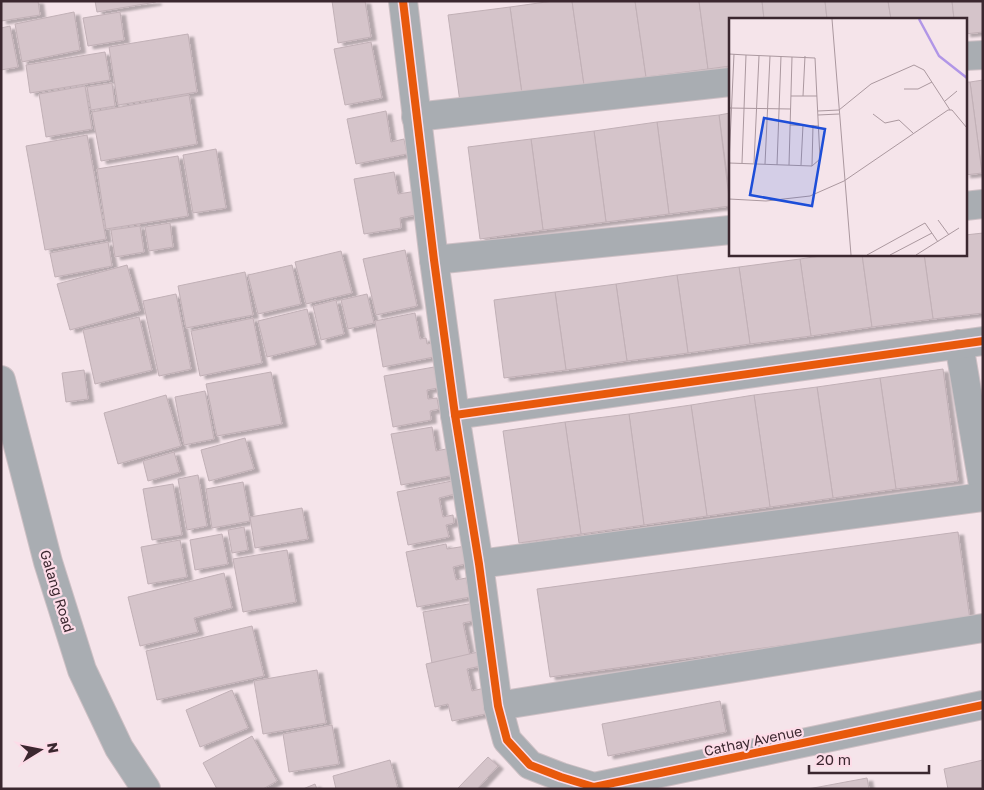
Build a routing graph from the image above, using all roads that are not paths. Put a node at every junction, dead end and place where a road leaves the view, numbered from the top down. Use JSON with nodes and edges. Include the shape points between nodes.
{"nodes":[{"id":1,"x":403,"y":1,"type":"edge"},
{"id":2,"x":983,"y":54,"type":"edge"},
{"id":3,"x":966,"y":56,"type":"edge"},
{"id":4,"x":729,"y":82,"type":"edge"},
{"id":5,"x":416,"y":117,"type":"junction"},
{"id":6,"x":983,"y":204,"type":"edge"},
{"id":7,"x":966,"y":206,"type":"edge"},
{"id":8,"x":729,"y":230,"type":"edge"},
{"id":9,"x":434,"y":260,"type":"junction"},
{"id":10,"x":971,"y":342,"type":"edge"},
{"id":11,"x":1,"y":380,"type":"edge"},
{"id":12,"x":455,"y":415,"type":"junction"},
{"id":13,"x":983,"y":485,"type":"edge"},
{"id":14,"x":983,"y":497,"type":"edge"},
{"id":15,"x":479,"y":564,"type":"junction"},
{"id":16,"x":983,"y":628,"type":"edge"},
{"id":17,"x":983,"y":705,"type":"edge"},
{"id":18,"x":498,"y":706,"type":"junction"},
{"id":19,"x":146,"y":789,"type":"edge"}],
"edges":[{"from":1,"to":5,"type":"street"},
{"from":2,"to":3,"type":"street"},
{"from":4,"to":5,"type":"street"},
{"from":5,"to":9,"type":"street"},
{"from":6,"to":7,"type":"street"},
{"from":8,"to":9,"type":"street"},
{"from":9,"to":12,"type":"street"},
{"from":10,"to":12,"type":"street"},
{"from":10,"to":13,"type":"street"},
{"from":11,"to":19,"type":"street","name":"Galang Road","via":[[48,562],[82,670],[119,748]]},
{"from":12,"to":15,"type":"street"},
{"from":14,"to":15,"type":"street"},
{"from":15,"to":18,"type":"street"},
{"from":16,"to":18,"type":"street"},
{"from":17,"to":18,"type":"street","name":"Cathay Avenue","via":[[594,787],[530,765],[507,740]]}]}
